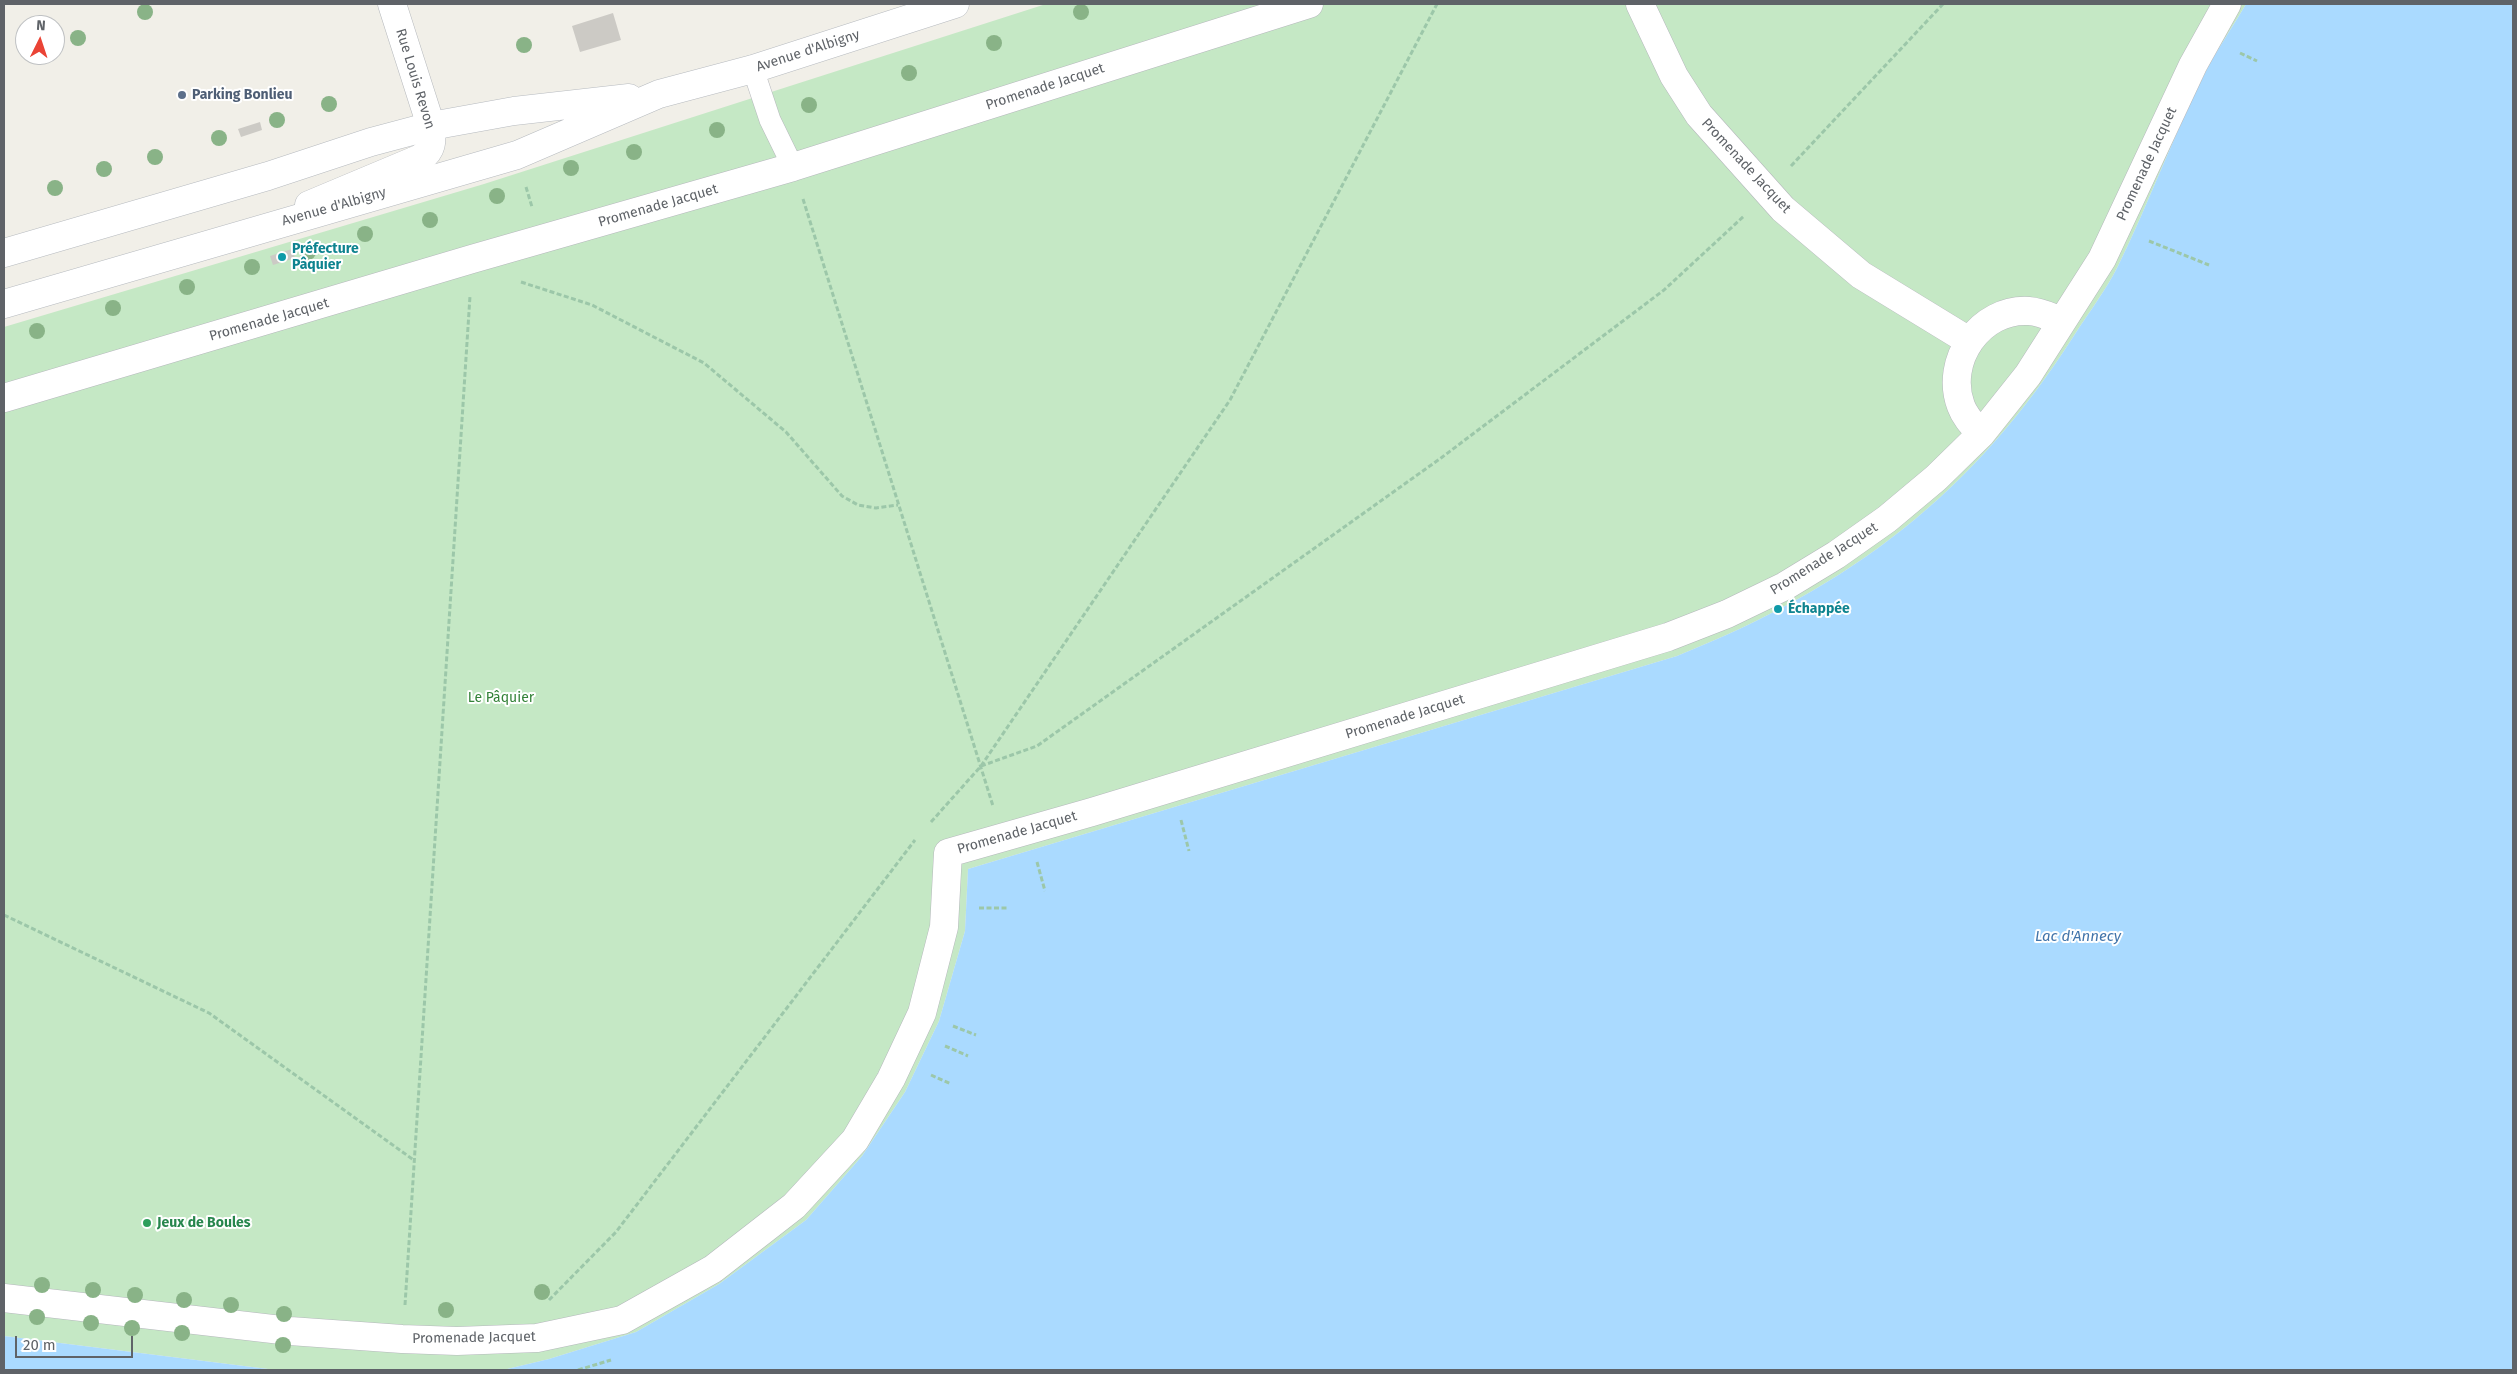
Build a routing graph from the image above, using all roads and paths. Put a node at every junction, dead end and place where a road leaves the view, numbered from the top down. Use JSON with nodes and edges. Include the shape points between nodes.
{"nodes":[{"id":1,"x":392,"y":4,"type":"edge"},
{"id":2,"x":955,"y":4,"type":"edge"},
{"id":3,"x":1309,"y":4,"type":"edge"},
{"id":4,"x":1437,"y":4,"type":"edge"},
{"id":5,"x":1640,"y":4,"type":"edge"},
{"id":6,"x":1943,"y":4,"type":"edge"},
{"id":7,"x":2227,"y":4,"type":"edge"},
{"id":8,"x":2231,"y":49,"type":"dead end"},
{"id":9,"x":2257,"y":61,"type":"dead end"},
{"id":10,"x":753,"y":69,"type":"junction"},
{"id":11,"x":659,"y":94,"type":"junction"},
{"id":12,"x":431,"y":126,"type":"junction"},
{"id":13,"x":794,"y":167,"type":"junction"},
{"id":14,"x":1768,"y":191,"type":"junction"},
{"id":15,"x":234,"y":237,"type":"junction"},
{"id":16,"x":4,"y":253,"type":"edge"},
{"id":17,"x":472,"y":259,"type":"junction"},
{"id":18,"x":519,"y":281,"type":"dead end"},
{"id":19,"x":4,"y":304,"type":"edge"},
{"id":20,"x":2062,"y":322,"type":"junction"},
{"id":21,"x":1969,"y":341,"type":"junction"},
{"id":22,"x":4,"y":398,"type":"edge"},
{"id":23,"x":1981,"y":434,"type":"junction"},
{"id":24,"x":898,"y":505,"type":"junction"},
{"id":25,"x":980,"y":766,"type":"junction"},
{"id":26,"x":930,"y":823,"type":"dead end"},
{"id":27,"x":1002,"y":836,"type":"junction"},
{"id":28,"x":918,"y":837,"type":"dead end"},
{"id":29,"x":1042,"y":856,"type":"dead end"},
{"id":30,"x":1045,"y":891,"type":"dead end"},
{"id":31,"x":975,"y":908,"type":"dead end"},
{"id":32,"x":1009,"y":908,"type":"dead end"},
{"id":33,"x":4,"y":915,"type":"edge"},
{"id":34,"x":946,"y":1023,"type":"dead end"},
{"id":35,"x":976,"y":1034,"type":"dead end"},
{"id":36,"x":937,"y":1043,"type":"dead end"},
{"id":37,"x":968,"y":1056,"type":"dead end"},
{"id":38,"x":925,"y":1072,"type":"dead end"},
{"id":39,"x":951,"y":1084,"type":"dead end"},
{"id":40,"x":415,"y":1161,"type":"junction"},
{"id":41,"x":4,"y":1298,"type":"edge"},
{"id":42,"x":548,"y":1301,"type":"dead end"},
{"id":43,"x":402,"y":1339,"type":"junction"}],
"edges":[{"from":1,"to":12,"type":"street","name":"Rue Louis Revon"},
{"from":2,"to":10,"type":"street","name":"Avenue d'Albigny"},
{"from":3,"to":13,"type":"street","name":"Promenade Jacquet"},
{"from":4,"to":25,"type":"path","via":[[1230,400]]},
{"from":5,"to":14,"type":"street","name":"Promenade Jacquet","via":[[1674,76],[1699,115]]},
{"from":6,"to":14,"type":"path"},
{"from":7,"to":20,"type":"street","name":"Promenade Jacquet","via":[[2193,65],[2102,259]]},
{"from":8,"to":9,"type":"path"},
{"from":10,"to":11,"type":"street","name":"Avenue d'Albigny"},
{"from":10,"to":13,"type":"lane","via":[[770,120]]},
{"from":11,"to":12,"type":"street","name":"Avenue d'Albigny","via":[[514,111]]},
{"from":11,"to":15,"type":"street","name":"Avenue d'Albigny","via":[[516,155]]},
{"from":12,"to":15,"type":"street","name":"Rue Louis Revon","via":[[432,144],[429,152],[421,158]]},
{"from":12,"to":16,"type":"street","name":"Avenue d'Albigny"},
{"from":13,"to":17,"type":"street","name":"Promenade Jacquet"},
{"from":13,"to":24,"type":"path"},
{"from":14,"to":21,"type":"street","name":"Promenade Jacquet","via":[[1783,209],[1861,275]]},
{"from":14,"to":25,"type":"path","via":[[1664,290],[1441,458],[1037,746]]},
{"from":15,"to":19,"type":"street","name":"Avenue d'Albigny"},
{"from":17,"to":22,"type":"street","name":"Promenade Jacquet"},
{"from":17,"to":40,"type":"path"},
{"from":18,"to":24,"type":"path","via":[[592,305],[704,363],[786,432],[842,496],[858,505],[876,508]]},
{"from":20,"to":21,"type":"street","via":[[2046,314],[2012,313],[1995,318]]},
{"from":20,"to":23,"type":"street","name":"Promenade Jacquet","via":[[2028,375]]},
{"from":21,"to":23,"type":"street","via":[[1961,356],[1957,390],[1965,414]]},
{"from":23,"to":27,"type":"street","name":"Promenade Jacquet","via":[[1887,519],[1785,586],[1727,614],[1668,637],[1092,812]]},
{"from":24,"to":25,"type":"path"},
{"from":25,"to":26,"type":"path"},
{"from":25,"to":27,"type":"path"},
{"from":27,"to":43,"type":"street","name":"Promenade Jacquet","via":[[948,853],[944,927],[922,1013],[891,1079],[855,1140],[794,1206],[713,1268],[622,1320],[537,1338]]},
{"from":28,"to":42,"type":"path","via":[[616,1232]]},
{"from":29,"to":30,"type":"path","via":[[1036,858]]},
{"from":31,"to":32,"type":"path"},
{"from":33,"to":40,"type":"path","via":[[209,1013]]},
{"from":34,"to":35,"type":"path"},
{"from":36,"to":37,"type":"path"},
{"from":38,"to":39,"type":"path"},
{"from":40,"to":43,"type":"path"},
{"from":41,"to":43,"type":"street","name":"Promenade Jacquet","via":[[290,1331]]}]}
